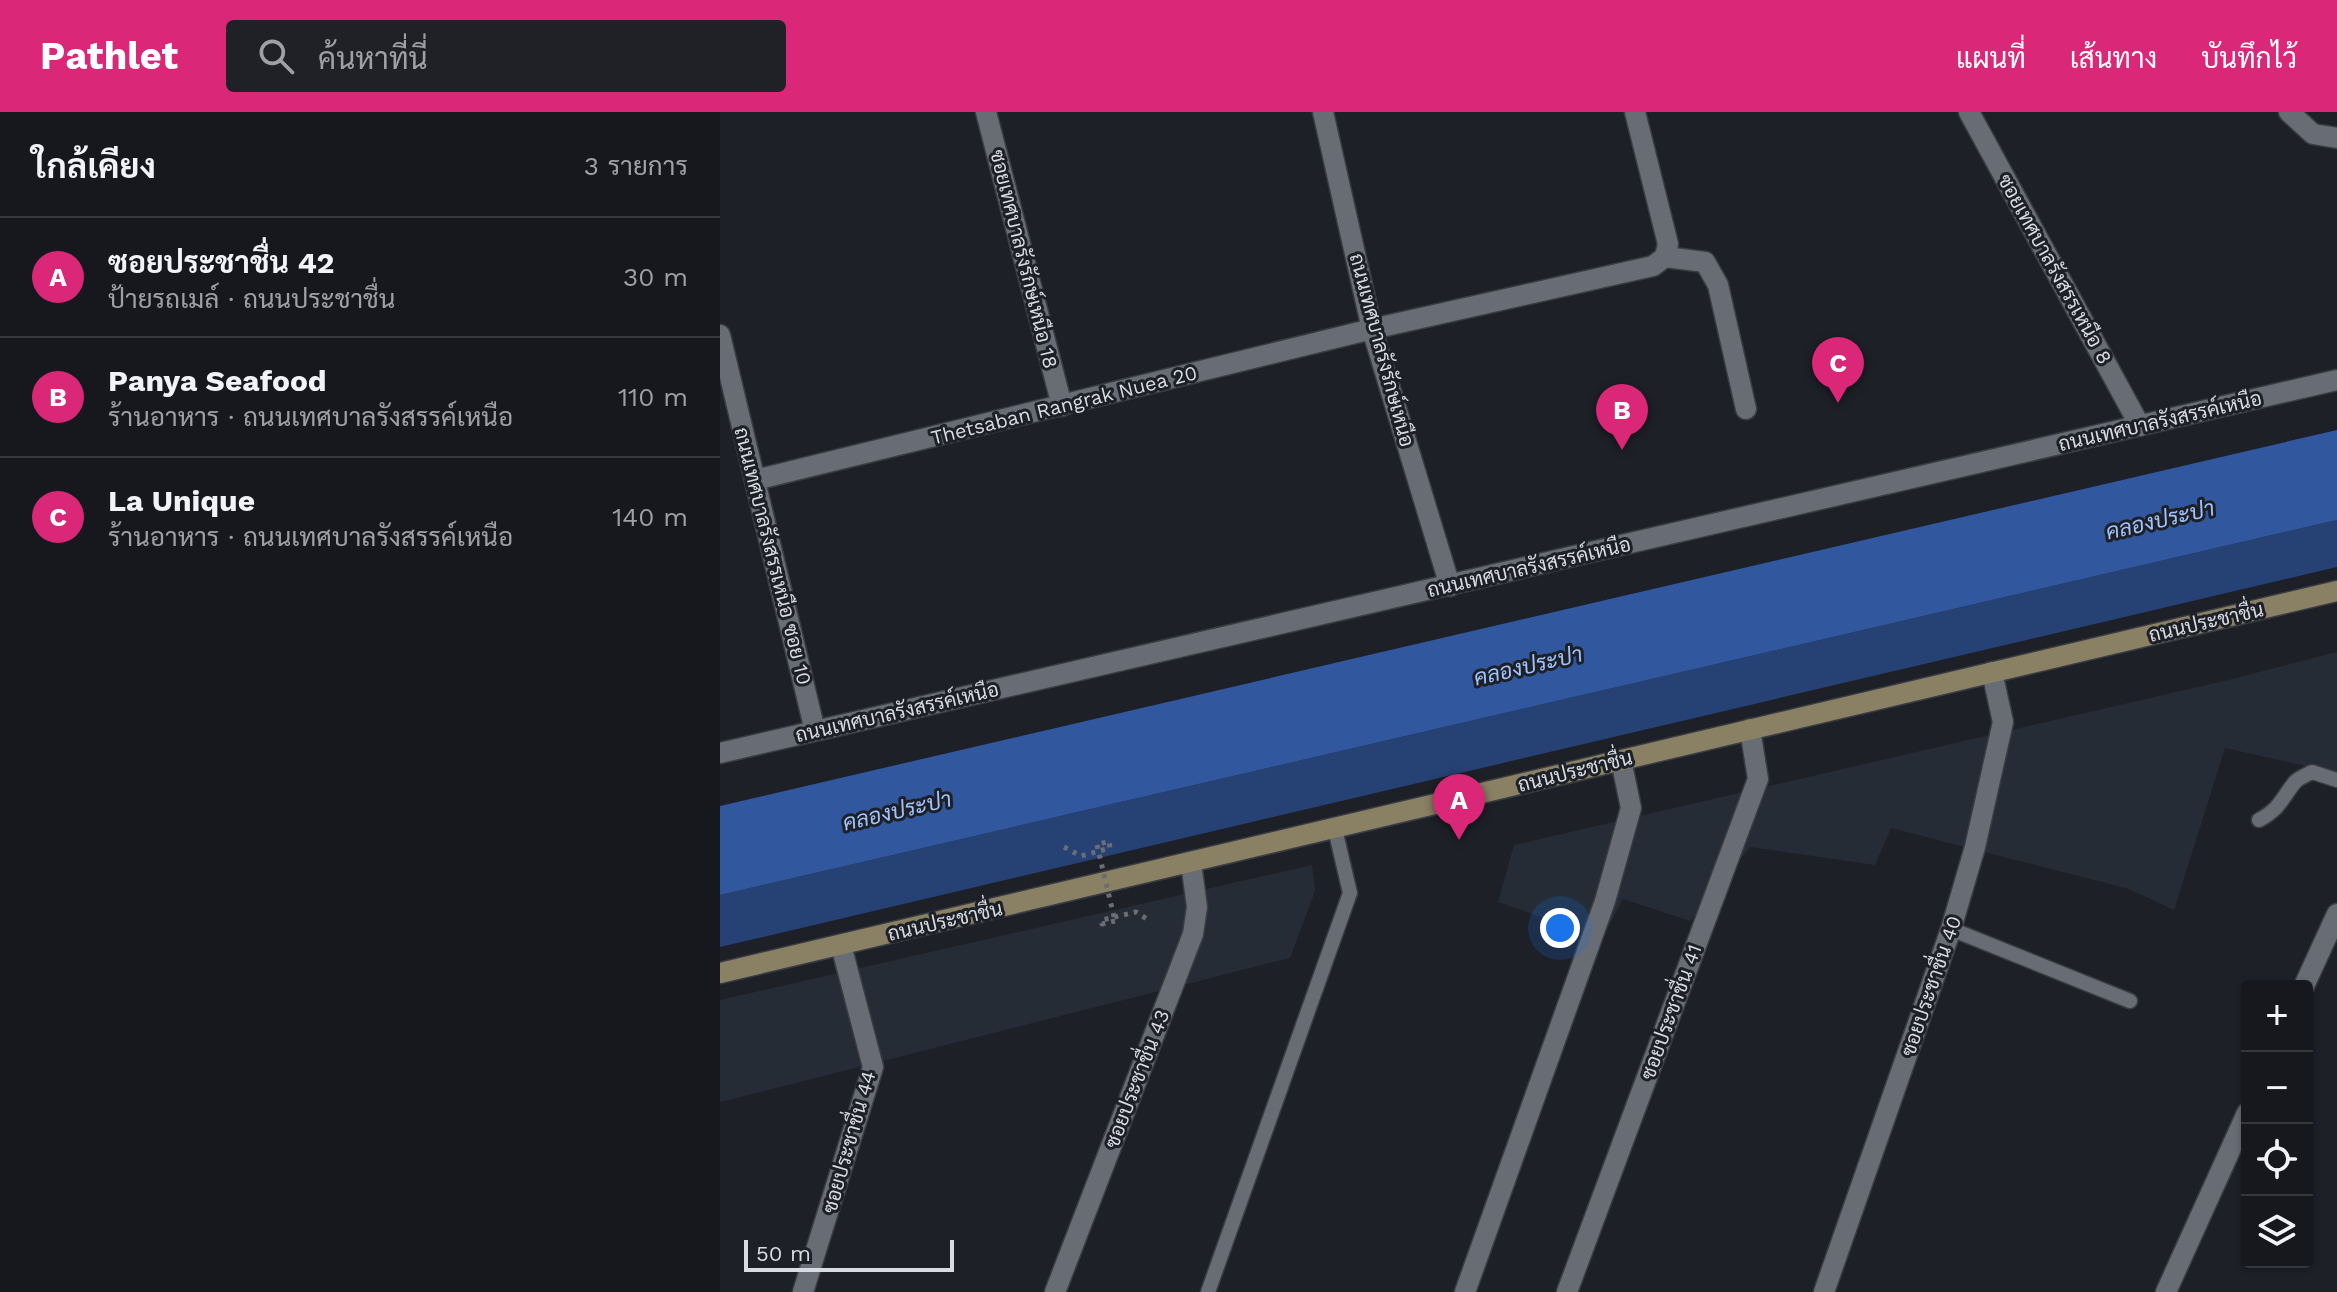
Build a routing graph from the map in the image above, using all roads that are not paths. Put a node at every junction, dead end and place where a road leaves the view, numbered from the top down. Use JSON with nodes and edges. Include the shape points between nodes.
{"nodes":[{"id":1,"x":986,"y":112,"type":"edge"},
{"id":2,"x":1323,"y":112,"type":"edge"},
{"id":3,"x":1635,"y":112,"type":"edge"},
{"id":4,"x":1969,"y":112,"type":"edge"},
{"id":5,"x":2289,"y":112,"type":"edge"},
{"id":6,"x":2337,"y":138,"type":"edge"},
{"id":7,"x":1665,"y":257,"type":"junction"},
{"id":8,"x":1372,"y":329,"type":"junction"},
{"id":9,"x":720,"y":335,"type":"edge"},
{"id":10,"x":2337,"y":380,"type":"edge"},
{"id":11,"x":1062,"y":406,"type":"junction"},
{"id":12,"x":1746,"y":409,"type":"dead end"},
{"id":13,"x":2140,"y":426,"type":"junction"},
{"id":14,"x":755,"y":480,"type":"junction"},
{"id":15,"x":1450,"y":586,"type":"junction"},
{"id":16,"x":2337,"y":591,"type":"edge"},
{"id":17,"x":1992,"y":672,"type":"junction"},
{"id":18,"x":1750,"y":729,"type":"junction"},
{"id":19,"x":815,"y":731,"type":"junction"},
{"id":20,"x":720,"y":753,"type":"edge"},
{"id":21,"x":1621,"y":760,"type":"junction"},
{"id":22,"x":2337,"y":780,"type":"edge"},
{"id":23,"x":2259,"y":820,"type":"dead end"},
{"id":24,"x":1335,"y":829,"type":"junction"},
{"id":25,"x":1191,"y":863,"type":"junction"},
{"id":26,"x":2337,"y":914,"type":"edge"},
{"id":27,"x":1951,"y":929,"type":"junction"},
{"id":28,"x":841,"y":945,"type":"junction"},
{"id":29,"x":720,"y":973,"type":"edge"},
{"id":30,"x":2307,"y":980,"type":"edge"},
{"id":31,"x":2130,"y":1001,"type":"dead end"},
{"id":32,"x":2242,"y":1124,"type":"edge"},
{"id":33,"x":803,"y":1292,"type":"edge"},
{"id":34,"x":1055,"y":1292,"type":"edge"},
{"id":35,"x":1208,"y":1292,"type":"edge"},
{"id":36,"x":1465,"y":1292,"type":"edge"},
{"id":37,"x":1567,"y":1292,"type":"edge"},
{"id":38,"x":1824,"y":1292,"type":"edge"},
{"id":39,"x":2166,"y":1292,"type":"edge"}],
"edges":[{"from":1,"to":11,"type":"street","name":"ซอยเทศบาลรังรักษ์เหนือ 18"},
{"from":2,"to":8,"type":"street","name":"ถนนเทศบาลรังรักษ์เหนือ"},
{"from":3,"to":7,"type":"street","via":[[1668,244]]},
{"from":4,"to":13,"type":"street","name":"ซอยเทศบาลรังสรรเหนือ 8"},
{"from":5,"to":6,"type":"street","via":[[2313,134]]},
{"from":7,"to":8,"type":"street","name":"Thetsaban Rangrak Nuea 20","via":[[1653,266]]},
{"from":7,"to":12,"type":"street","via":[[1705,262],[1718,285]]},
{"from":8,"to":11,"type":"street","name":"Thetsaban Rangrak Nuea 20"},
{"from":8,"to":15,"type":"street","name":"ถนนเทศบาลรังรักษ์เหนือ"},
{"from":9,"to":14,"type":"street","name":"ถนนเทศบาลรังสรรเหนือ ซอย 10"},
{"from":10,"to":13,"type":"street","name":"ถนนเทศบาลรังสรรค์เหนือ"},
{"from":11,"to":14,"type":"street","name":"Thetsaban Rangrak Nuea 20"},
{"from":13,"to":15,"type":"street","name":"ถนนเทศบาลรังสรรค์เหนือ"},
{"from":14,"to":19,"type":"street","name":"ถนนเทศบาลรังสรรเหนือ ซอย 10"},
{"from":15,"to":19,"type":"street","name":"ถนนเทศบาลรังสรรค์เหนือ"},
{"from":16,"to":17,"type":"main road","name":"ถนนประชาชื่น"},
{"from":17,"to":18,"type":"main road","name":"ถนนประชาชื่น"},
{"from":17,"to":27,"type":"street","name":"ซอยประชาชื่น 40","via":[[2003,722]]},
{"from":18,"to":21,"type":"main road","name":"ถนนประชาชื่น"},
{"from":18,"to":37,"type":"street","name":"ซอยประชาชื่น 41","via":[[1758,779]]},
{"from":19,"to":20,"type":"street","name":"ถนนเทศบาลรังสรรค์เหนือ"},
{"from":21,"to":24,"type":"main road","name":"ถนนประชาชื่น"},
{"from":21,"to":36,"type":"street","via":[[1631,808],[1605,901]]},
{"from":22,"to":23,"type":"lane","via":[[2312,772],[2296,781]]},
{"from":24,"to":25,"type":"main road","name":"ถนนประชาชื่น"},
{"from":24,"to":35,"type":"lane","via":[[1350,893]]},
{"from":25,"to":28,"type":"main road","name":"ถนนประชาชื่น"},
{"from":25,"to":34,"type":"street","name":"ซอยประชาชื่น 43","via":[[1197,907],[1193,934]]},
{"from":26,"to":30,"type":"street"},
{"from":27,"to":31,"type":"lane"},
{"from":27,"to":38,"type":"street","name":"ซอยประชาชื่น 40"},
{"from":28,"to":29,"type":"main road","name":"ถนนประชาชื่น"},
{"from":28,"to":33,"type":"street","name":"ซอยประชาชื่น 44","via":[[873,1067]]},
{"from":32,"to":39,"type":"street"}]}
